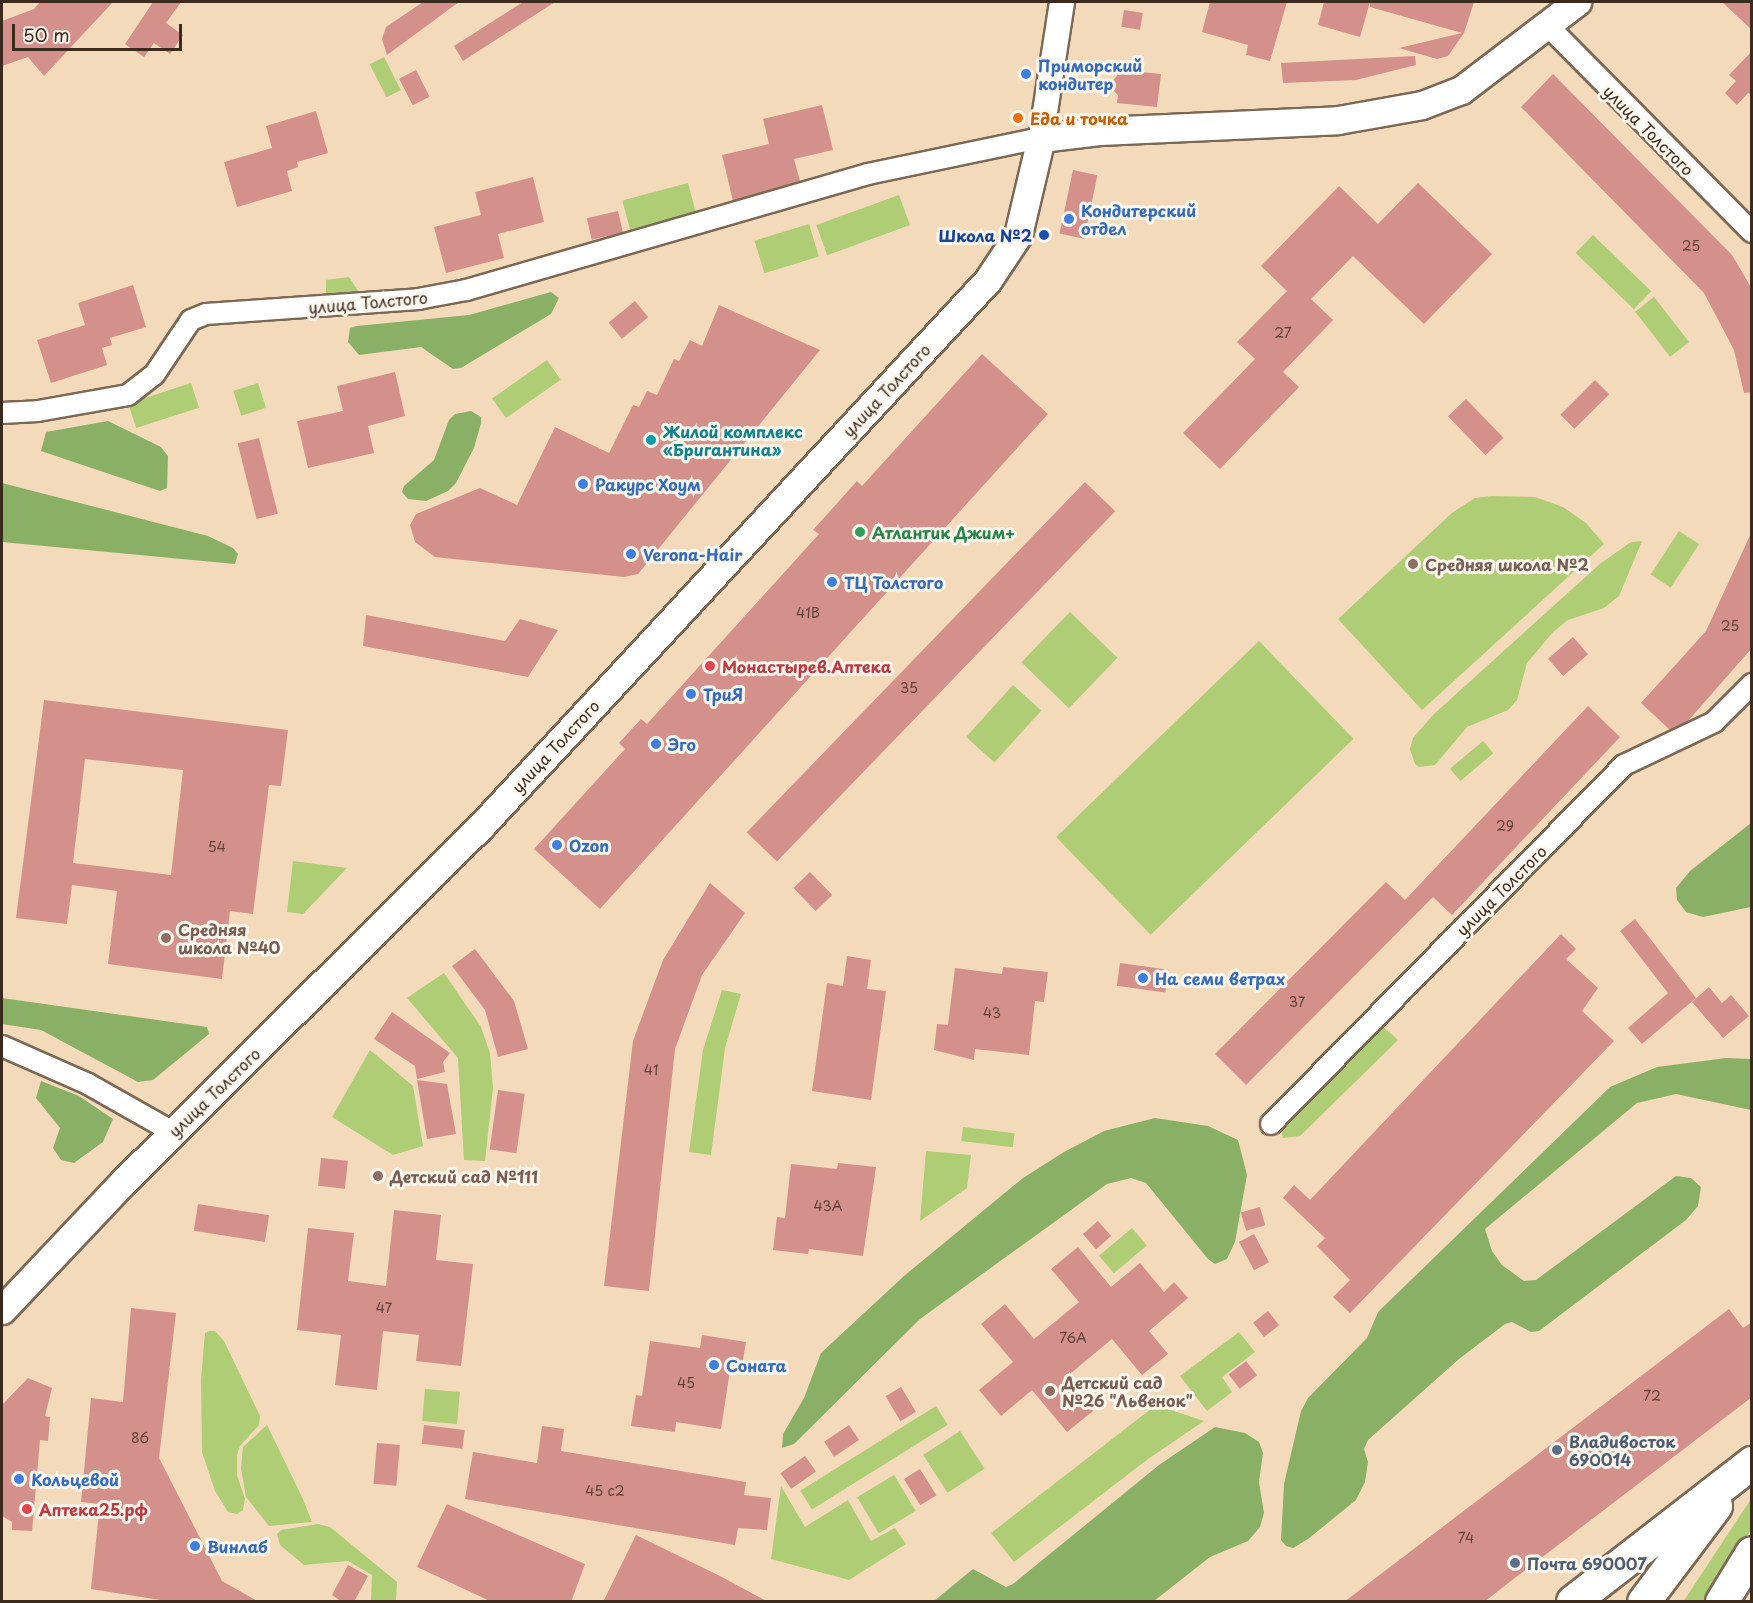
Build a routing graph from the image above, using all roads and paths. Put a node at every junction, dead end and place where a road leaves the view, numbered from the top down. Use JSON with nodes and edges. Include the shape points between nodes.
{"nodes":[{"id":1,"x":1062,"y":2,"type":"edge"},
{"id":2,"x":1577,"y":2,"type":"edge"},
{"id":3,"x":1548,"y":26,"type":"junction"},
{"id":4,"x":1041,"y":138,"type":"junction"},
{"id":5,"x":1752,"y":232,"type":"edge"},
{"id":6,"x":2,"y":413,"type":"edge"},
{"id":7,"x":1752,"y":684,"type":"edge"},
{"id":8,"x":2,"y":1047,"type":"edge"},
{"id":9,"x":1271,"y":1124,"type":"dead end"},
{"id":10,"x":173,"y":1132,"type":"junction"},
{"id":11,"x":2,"y":1310,"type":"edge"},
{"id":12,"x":1752,"y":1464,"type":"edge"},
{"id":13,"x":1752,"y":1553,"type":"edge"},
{"id":14,"x":1573,"y":1602,"type":"edge"},
{"id":15,"x":1644,"y":1602,"type":"edge"},
{"id":16,"x":1722,"y":1602,"type":"edge"}],
"edges":[{"from":1,"to":4,"type":"street","name":"улица Толстого"},
{"from":2,"to":3,"type":"main road"},
{"from":3,"to":4,"type":"main road","via":[[1461,90],[1413,107],[1338,120],[1100,131]]},
{"from":3,"to":5,"type":"street","name":"улица Толстого"},
{"from":4,"to":6,"type":"street","name":"улица Толстого","via":[[868,174],[466,290],[418,299],[206,314],[191,320],[154,375],[128,394],[38,411]]},
{"from":4,"to":10,"type":"main road","name":"улица Толстого","via":[[1018,235],[988,280],[481,826]]},
{"from":7,"to":9,"type":"street","name":"улица Толстого","via":[[1714,722],[1624,765]]},
{"from":8,"to":10,"type":"street","via":[[88,1084]]},
{"from":10,"to":11,"type":"main road","name":"улица Толстого"},
{"from":12,"to":14,"type":"highway"},
{"from":12,"to":15,"type":"highway","via":[[1699,1526]]},
{"from":13,"to":16,"type":"highway"}]}
